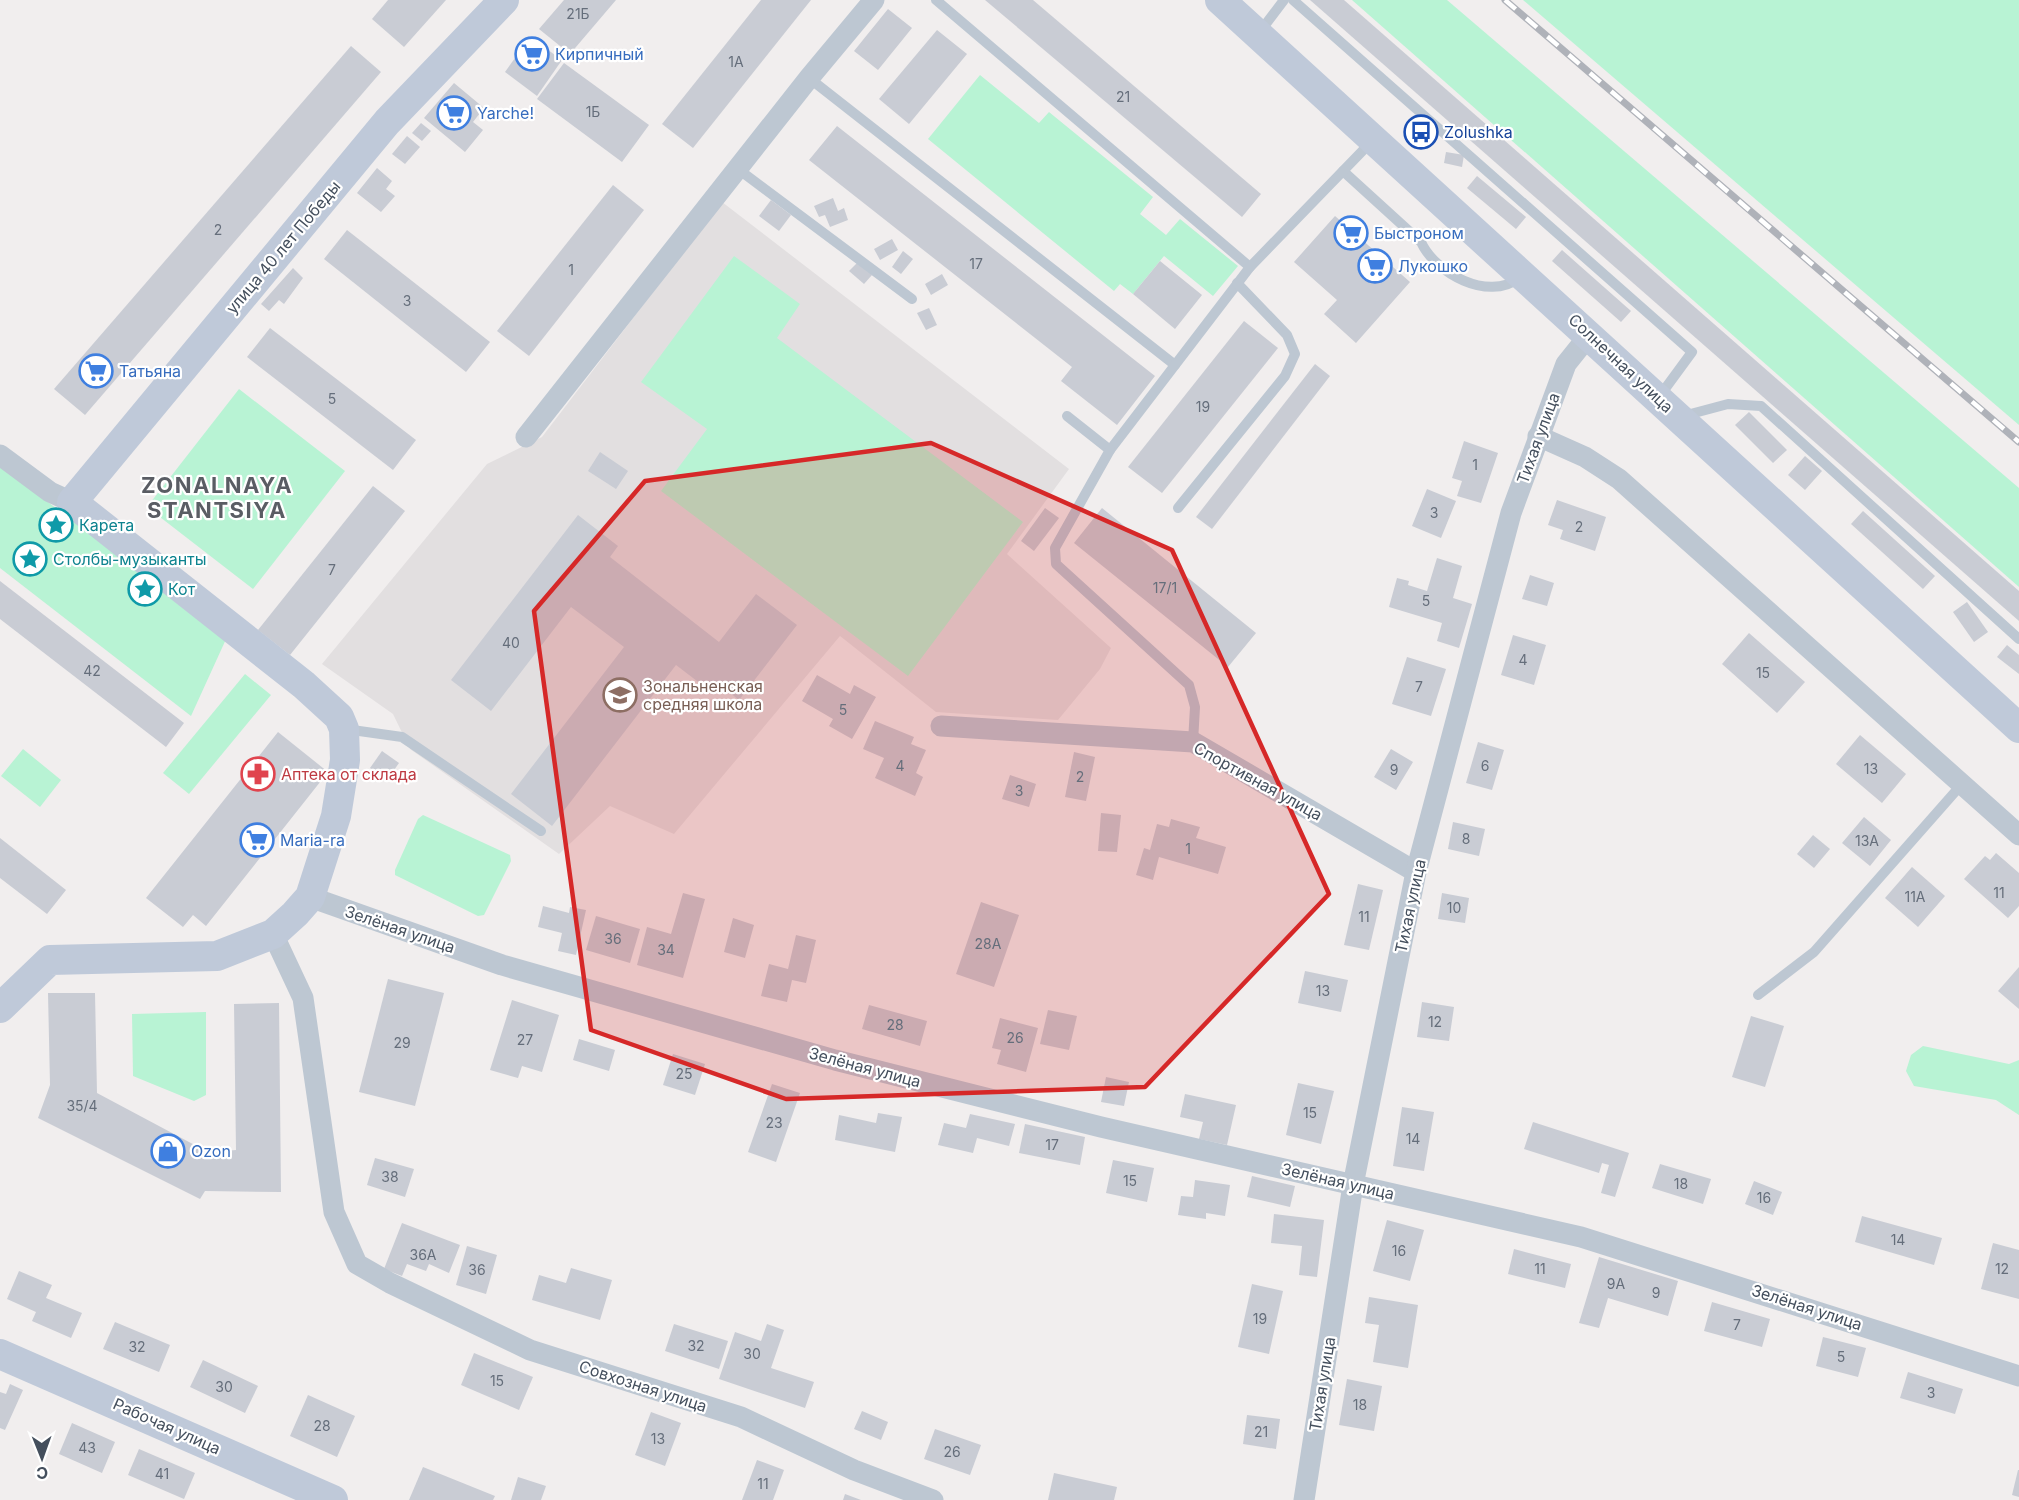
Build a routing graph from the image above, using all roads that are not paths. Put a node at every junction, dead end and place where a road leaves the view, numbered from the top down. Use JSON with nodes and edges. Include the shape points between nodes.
{"nodes":[{"id":1,"x":504,"y":0,"type":"edge"},
{"id":2,"x":874,"y":0,"type":"edge"},
{"id":3,"x":936,"y":0,"type":"edge"},
{"id":4,"x":1220,"y":0,"type":"edge"},
{"id":5,"x":1284,"y":0,"type":"edge"},
{"id":6,"x":1293,"y":0,"type":"edge"},
{"id":7,"x":1258,"y":34,"type":"junction"},
{"id":8,"x":809,"y":78,"type":"junction"},
{"id":9,"x":1373,"y":140,"type":"junction"},
{"id":10,"x":738,"y":169,"type":"junction"},
{"id":11,"x":1343,"y":171,"type":"junction"},
{"id":12,"x":1250,"y":267,"type":"junction"},
{"id":13,"x":1524,"y":274,"type":"junction"},
{"id":14,"x":1237,"y":283,"type":"junction"},
{"id":15,"x":912,"y":299,"type":"dead end"},
{"id":16,"x":1590,"y":334,"type":"junction"},
{"id":17,"x":1175,"y":365,"type":"junction"},
{"id":18,"x":1669,"y":407,"type":"junction"},
{"id":19,"x":1067,"y":416,"type":"dead end"},
{"id":20,"x":1538,"y":436,"type":"junction"},
{"id":21,"x":526,"y":437,"type":"dead end"},
{"id":22,"x":1110,"y":450,"type":"junction"},
{"id":23,"x":0,"y":455,"type":"edge"},
{"id":24,"x":72,"y":502,"type":"junction"},
{"id":25,"x":1178,"y":508,"type":"dead end"},
{"id":26,"x":2019,"y":639,"type":"edge"},
{"id":27,"x":941,"y":726,"type":"dead end"},
{"id":28,"x":2019,"y":728,"type":"edge"},
{"id":29,"x":344,"y":729,"type":"junction"},
{"id":30,"x":1193,"y":742,"type":"junction"},
{"id":31,"x":1962,"y":784,"type":"junction"},
{"id":32,"x":541,"y":831,"type":"dead end"},
{"id":33,"x":2019,"y":835,"type":"edge"},
{"id":34,"x":1416,"y":872,"type":"junction"},
{"id":35,"x":310,"y":897,"type":"junction"},
{"id":36,"x":273,"y":934,"type":"junction"},
{"id":37,"x":1758,"y":995,"type":"dead end"},
{"id":38,"x":0,"y":1008,"type":"edge"},
{"id":39,"x":1353,"y":1185,"type":"junction"},
{"id":40,"x":0,"y":1354,"type":"edge"},
{"id":41,"x":2019,"y":1376,"type":"edge"},
{"id":42,"x":333,"y":1500,"type":"edge"},
{"id":43,"x":933,"y":1500,"type":"edge"},
{"id":44,"x":1304,"y":1500,"type":"edge"}],
"edges":[{"from":1,"to":24,"type":"street","name":"улица 40 лет Победы","via":[[387,122]]},
{"from":2,"to":8,"type":"street"},
{"from":3,"to":12,"type":"lane"},
{"from":4,"to":7,"type":"street","name":"Солнечная улица"},
{"from":5,"to":7,"type":"lane"},
{"from":6,"to":18,"type":"lane","via":[[1692,352]]},
{"from":7,"to":9,"type":"street","name":"Солнечная улица"},
{"from":8,"to":10,"type":"street"},
{"from":8,"to":17,"type":"lane"},
{"from":9,"to":11,"type":"lane"},
{"from":9,"to":13,"type":"street","name":"Солнечная улица"},
{"from":10,"to":15,"type":"lane"},
{"from":10,"to":21,"type":"street"},
{"from":11,"to":12,"type":"lane"},
{"from":11,"to":13,"type":"lane","via":[[1452,276],[1474,285],[1490,286],[1517,281]]},
{"from":12,"to":14,"type":"lane"},
{"from":13,"to":16,"type":"street","name":"Солнечная улица"},
{"from":14,"to":17,"type":"lane"},
{"from":14,"to":25,"type":"lane","via":[[1287,335],[1295,354],[1286,376]]},
{"from":16,"to":18,"type":"street","name":"Солнечная улица"},
{"from":16,"to":20,"type":"street","name":"Тихая улица","via":[[1566,364]]},
{"from":17,"to":22,"type":"lane"},
{"from":18,"to":26,"type":"lane","via":[[1761,406]]},
{"from":18,"to":28,"type":"street","name":"Солнечная улица"},
{"from":19,"to":22,"type":"lane"},
{"from":20,"to":31,"type":"street","via":[[1585,457],[1619,479]]},
{"from":20,"to":34,"type":"street","name":"Тихая улица","via":[[1511,513]]},
{"from":22,"to":30,"type":"lane","via":[[1055,548],[1056,564],[1189,685],[1195,707]]},
{"from":23,"to":24,"type":"street","via":[[50,492]]},
{"from":24,"to":29,"type":"street","via":[[304,685],[339,717]]},
{"from":27,"to":30,"type":"street","name":"Спортивная улица"},
{"from":29,"to":32,"type":"lane","via":[[402,737]]},
{"from":29,"to":35,"type":"street","via":[[345,760],[336,816]]},
{"from":30,"to":34,"type":"street","name":"Спортивная улица"},
{"from":31,"to":33,"type":"street"},
{"from":31,"to":37,"type":"lane","via":[[1814,952]]},
{"from":34,"to":39,"type":"street","name":"Тихая улица"},
{"from":35,"to":36,"type":"street"},
{"from":35,"to":39,"type":"street","name":"Зелёная улица","via":[[502,965],[836,1060]]},
{"from":36,"to":38,"type":"street","via":[[217,956],[50,960]]},
{"from":36,"to":43,"type":"street","name":"Совхозная улица","via":[[303,998],[334,1212],[357,1264],[390,1284],[530,1350],[741,1418],[854,1470]]},
{"from":39,"to":41,"type":"street","name":"Зелёная улица","via":[[1581,1237]]},
{"from":39,"to":44,"type":"street","name":"Тихая улица"},
{"from":40,"to":42,"type":"street","name":"Рабочая улица"}]}
